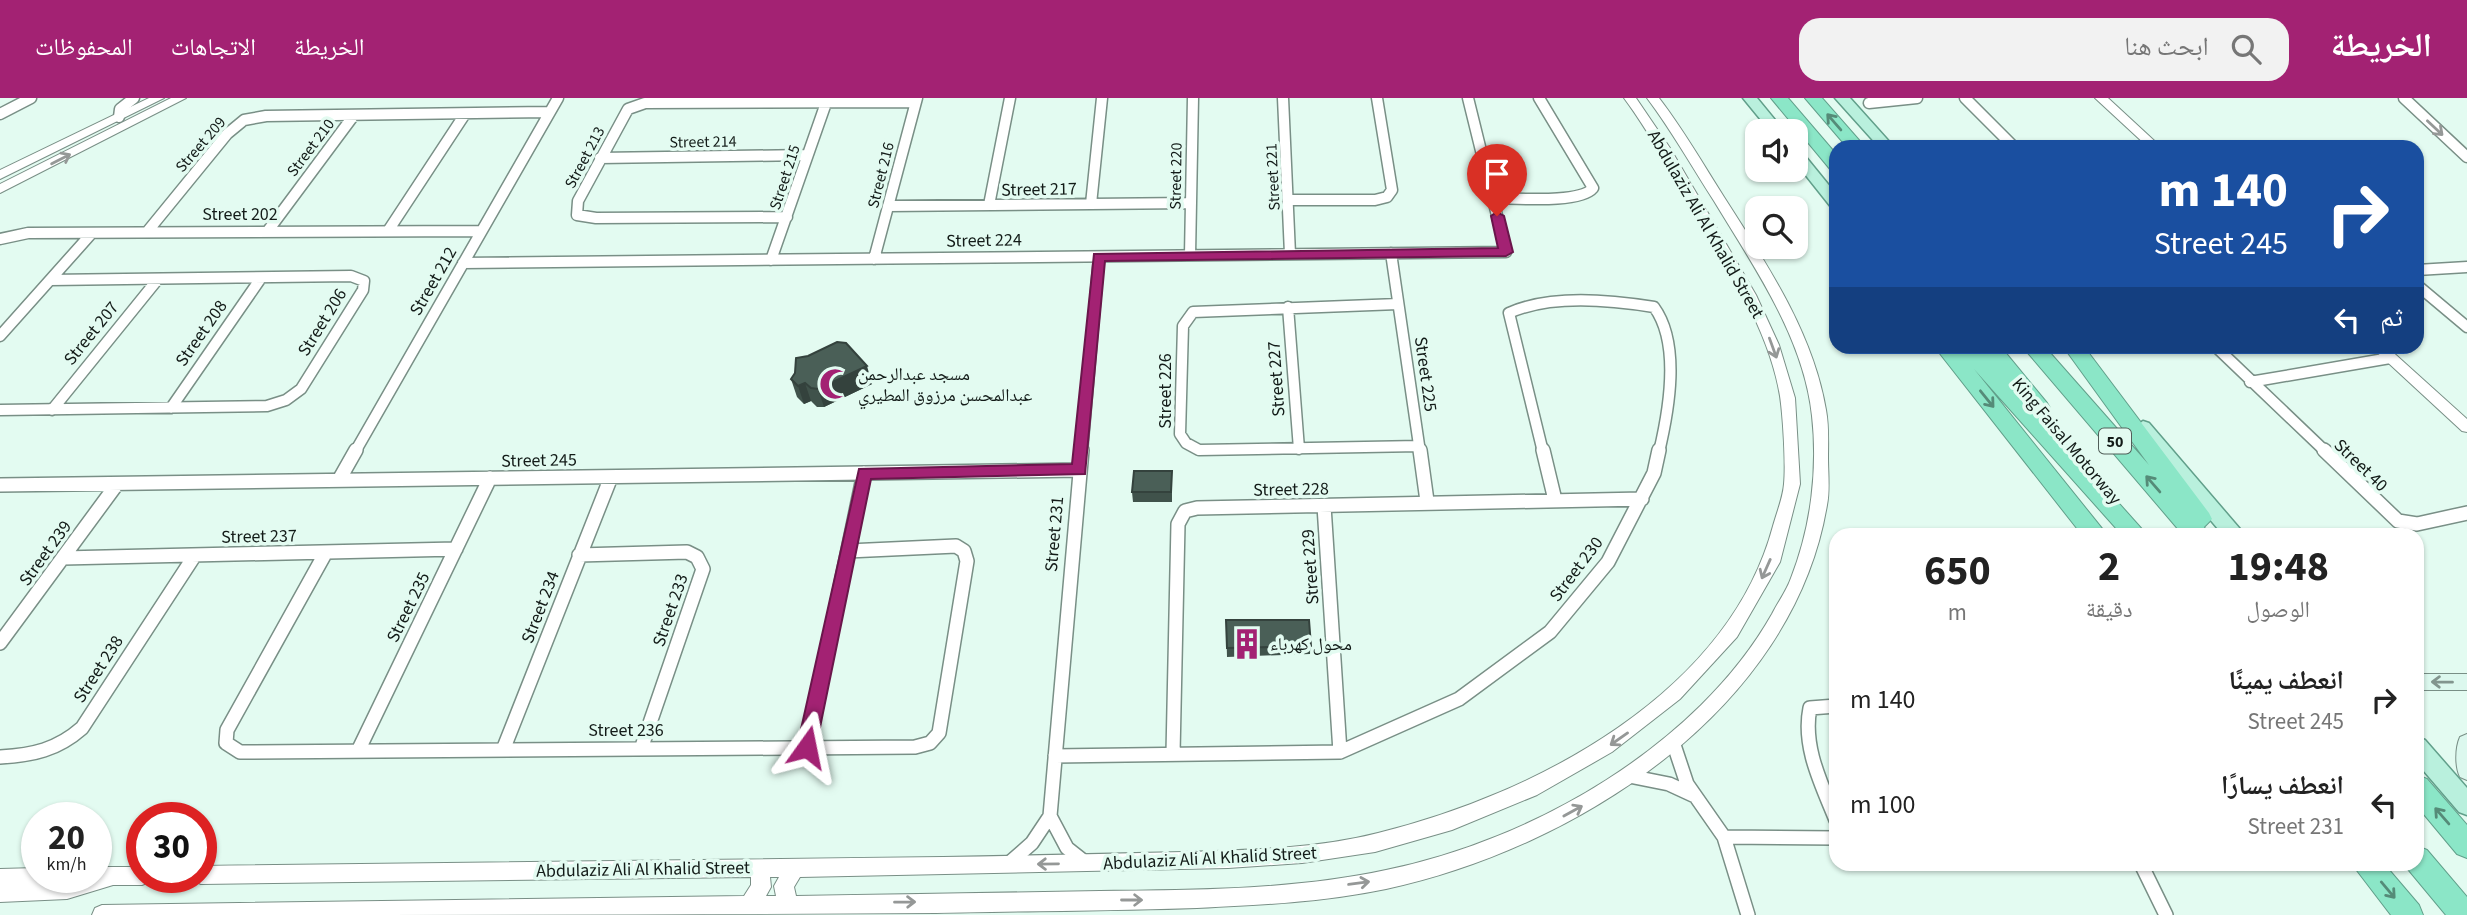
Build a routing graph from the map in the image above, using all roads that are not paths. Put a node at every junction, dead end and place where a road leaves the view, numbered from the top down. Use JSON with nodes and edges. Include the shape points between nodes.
{"nodes":[{"id":1,"x":31,"y":98,"type":"edge"},
{"id":2,"x":134,"y":98,"type":"edge"},
{"id":3,"x":158,"y":98,"type":"edge"},
{"id":4,"x":180,"y":98,"type":"edge"},
{"id":5,"x":558,"y":98,"type":"edge"},
{"id":6,"x":1010,"y":98,"type":"edge"},
{"id":7,"x":1102,"y":98,"type":"edge"},
{"id":8,"x":1193,"y":98,"type":"edge"},
{"id":9,"x":1283,"y":98,"type":"edge"},
{"id":10,"x":1377,"y":98,"type":"edge"},
{"id":11,"x":1468,"y":98,"type":"edge"},
{"id":12,"x":1539,"y":98,"type":"edge"},
{"id":13,"x":1630,"y":98,"type":"edge"},
{"id":14,"x":1653,"y":98,"type":"edge"},
{"id":15,"x":1750,"y":98,"type":"edge"},
{"id":16,"x":1779,"y":98,"type":"edge"},
{"id":17,"x":1813,"y":98,"type":"edge"},
{"id":18,"x":1842,"y":98,"type":"edge"},
{"id":19,"x":1917,"y":98,"type":"edge"},
{"id":20,"x":1965,"y":98,"type":"edge"},
{"id":21,"x":2101,"y":98,"type":"edge"},
{"id":22,"x":2404,"y":98,"type":"edge"},
{"id":23,"x":915,"y":100,"type":"edge"},
{"id":24,"x":826,"y":103,"type":"junction"},
{"id":25,"x":1869,"y":103,"type":"dead end"},
{"id":26,"x":549,"y":113,"type":"junction"},
{"id":27,"x":0,"y":114,"type":"edge"},
{"id":28,"x":465,"y":114,"type":"junction"},
{"id":29,"x":354,"y":115,"type":"junction"},
{"id":30,"x":119,"y":117,"type":"junction"},
{"id":31,"x":1767,"y":119,"type":"edge"},
{"id":32,"x":1850,"y":140,"type":"edge"},
{"id":33,"x":1881,"y":140,"type":"edge"},
{"id":34,"x":2007,"y":140,"type":"edge"},
{"id":35,"x":2147,"y":140,"type":"edge"},
{"id":36,"x":807,"y":155,"type":"junction"},
{"id":37,"x":1829,"y":157,"type":"edge"},
{"id":38,"x":2467,"y":157,"type":"edge"},
{"id":39,"x":600,"y":158,"type":"junction"},
{"id":40,"x":1808,"y":169,"type":"edge"},
{"id":41,"x":0,"y":175,"type":"edge"},
{"id":42,"x":0,"y":189,"type":"edge"},
{"id":43,"x":1829,"y":195,"type":"edge"},
{"id":44,"x":1493,"y":198,"type":"junction"},
{"id":45,"x":1289,"y":200,"type":"junction"},
{"id":46,"x":1190,"y":203,"type":"junction"},
{"id":47,"x":1091,"y":204,"type":"junction"},
{"id":48,"x":989,"y":205,"type":"junction"},
{"id":49,"x":888,"y":206,"type":"junction"},
{"id":50,"x":787,"y":217,"type":"junction"},
{"id":51,"x":388,"y":231,"type":"junction"},
{"id":52,"x":481,"y":231,"type":"junction"},
{"id":53,"x":147,"y":232,"type":"junction"},
{"id":54,"x":267,"y":232,"type":"junction"},
{"id":55,"x":91,"y":234,"type":"junction"},
{"id":56,"x":0,"y":239,"type":"edge"},
{"id":57,"x":1506,"y":252,"type":"joint"},
{"id":58,"x":1391,"y":253,"type":"junction"},
{"id":59,"x":1290,"y":254,"type":"junction"},
{"id":60,"x":1190,"y":256,"type":"junction"},
{"id":61,"x":1099,"y":257,"type":"junction"},
{"id":62,"x":874,"y":259,"type":"junction"},
{"id":63,"x":771,"y":260,"type":"junction"},
{"id":64,"x":463,"y":263,"type":"junction"},
{"id":65,"x":2467,"y":267,"type":"edge"},
{"id":66,"x":2424,"y":270,"type":"edge"},
{"id":67,"x":261,"y":278,"type":"junction"},
{"id":68,"x":158,"y":279,"type":"junction"},
{"id":69,"x":50,"y":280,"type":"junction"},
{"id":70,"x":2424,"y":291,"type":"edge"},
{"id":71,"x":1398,"y":304,"type":"junction"},
{"id":72,"x":1288,"y":307,"type":"junction"},
{"id":73,"x":2467,"y":327,"type":"edge"},
{"id":74,"x":0,"y":336,"type":"edge"},
{"id":75,"x":1950,"y":354,"type":"edge"},
{"id":76,"x":1972,"y":354,"type":"edge"},
{"id":77,"x":1994,"y":354,"type":"edge"},
{"id":78,"x":2039,"y":354,"type":"edge"},
{"id":79,"x":2078,"y":354,"type":"edge"},
{"id":80,"x":2078,"y":354,"type":"edge"},
{"id":81,"x":2223,"y":354,"type":"edge"},
{"id":82,"x":2386,"y":354,"type":"edge"},
{"id":83,"x":2390,"y":358,"type":"junction"},
{"id":84,"x":2250,"y":382,"type":"junction"},
{"id":85,"x":171,"y":408,"type":"junction"},
{"id":86,"x":52,"y":410,"type":"junction"},
{"id":87,"x":0,"y":411,"type":"edge"},
{"id":88,"x":2467,"y":427,"type":"edge"},
{"id":89,"x":1419,"y":446,"type":"junction"},
{"id":90,"x":1299,"y":449,"type":"junction"},
{"id":91,"x":1079,"y":470,"type":"junction"},
{"id":92,"x":864,"y":473,"type":"junction"},
{"id":93,"x":611,"y":477,"type":"junction"},
{"id":94,"x":490,"y":478,"type":"junction"},
{"id":95,"x":339,"y":480,"type":"junction"},
{"id":96,"x":117,"y":484,"type":"junction"},
{"id":97,"x":0,"y":485,"type":"edge"},
{"id":98,"x":1642,"y":499,"type":"junction"},
{"id":99,"x":1555,"y":500,"type":"junction"},
{"id":100,"x":1427,"y":501,"type":"junction"},
{"id":101,"x":1324,"y":506,"type":"junction"},
{"id":102,"x":2467,"y":513,"type":"edge"},
{"id":103,"x":2091,"y":528,"type":"edge"},
{"id":104,"x":2130,"y":528,"type":"edge"},
{"id":105,"x":2139,"y":528,"type":"edge"},
{"id":106,"x":2191,"y":528,"type":"edge"},
{"id":107,"x":2207,"y":528,"type":"edge"},
{"id":108,"x":2229,"y":528,"type":"edge"},
{"id":109,"x":456,"y":549,"type":"junction"},
{"id":110,"x":848,"y":551,"type":"junction"},
{"id":111,"x":326,"y":552,"type":"junction"},
{"id":112,"x":195,"y":555,"type":"junction"},
{"id":113,"x":579,"y":555,"type":"junction"},
{"id":114,"x":63,"y":558,"type":"junction"},
{"id":115,"x":0,"y":643,"type":"edge"},
{"id":116,"x":2424,"y":682,"type":"edge"},
{"id":117,"x":2467,"y":682,"type":"edge"},
{"id":118,"x":1829,"y":707,"type":"edge"},
{"id":119,"x":1673,"y":742,"type":"junction"},
{"id":120,"x":2467,"y":743,"type":"edge"},
{"id":121,"x":807,"y":747,"type":"junction"},
{"id":122,"x":641,"y":749,"type":"junction"},
{"id":123,"x":503,"y":750,"type":"junction"},
{"id":124,"x":358,"y":751,"type":"junction"},
{"id":125,"x":1340,"y":752,"type":"junction"},
{"id":126,"x":1173,"y":753,"type":"junction"},
{"id":127,"x":2424,"y":755,"type":"edge"},
{"id":128,"x":1055,"y":756,"type":"junction"},
{"id":129,"x":0,"y":757,"type":"edge"},
{"id":130,"x":2467,"y":771,"type":"edge"},
{"id":131,"x":1629,"y":776,"type":"junction"},
{"id":132,"x":2424,"y":795,"type":"edge"},
{"id":133,"x":1695,"y":796,"type":"junction"},
{"id":134,"x":1829,"y":800,"type":"edge"},
{"id":135,"x":2467,"y":805,"type":"edge"},
{"id":136,"x":1050,"y":816,"type":"junction"},
{"id":137,"x":1724,"y":837,"type":"junction"},
{"id":138,"x":1829,"y":838,"type":"edge"},
{"id":139,"x":2467,"y":845,"type":"edge"},
{"id":140,"x":1088,"y":864,"type":"junction"},
{"id":141,"x":1007,"y":865,"type":"junction"},
{"id":142,"x":795,"y":867,"type":"junction"},
{"id":143,"x":2424,"y":867,"type":"edge"},
{"id":144,"x":760,"y":868,"type":"junction"},
{"id":145,"x":2144,"y":871,"type":"edge"},
{"id":146,"x":2372,"y":871,"type":"edge"},
{"id":147,"x":217,"y":875,"type":"edge"},
{"id":148,"x":0,"y":878,"type":"edge"},
{"id":149,"x":21,"y":878,"type":"edge"},
{"id":150,"x":21,"y":892,"type":"edge"},
{"id":151,"x":0,"y":893,"type":"edge"},
{"id":152,"x":750,"y":904,"type":"junction"},
{"id":153,"x":788,"y":904,"type":"junction"},
{"id":154,"x":530,"y":911,"type":"edge"},
{"id":155,"x":458,"y":912,"type":"edge"},
{"id":156,"x":102,"y":915,"type":"edge"},
{"id":157,"x":1748,"y":915,"type":"edge"},
{"id":158,"x":2166,"y":915,"type":"edge"},
{"id":159,"x":2409,"y":915,"type":"edge"},
{"id":160,"x":2464,"y":915,"type":"edge"}],
"edges":[{"from":1,"to":27,"type":"street"},
{"from":2,"to":30,"type":"street","via":[[120,109]]},
{"from":3,"to":30,"type":"street"},
{"from":42,"to":4,"type":"street","one_way":true},
{"from":5,"to":26,"type":"street","name":"Street 212"},
{"from":6,"to":48,"type":"street"},
{"from":7,"to":47,"type":"street"},
{"from":8,"to":46,"type":"street","name":"Street 220"},
{"from":9,"to":45,"type":"street","name":"Street 221"},
{"from":10,"to":45,"type":"street","via":[[1392,190],[1387,197]]},
{"from":11,"to":44,"type":"street"},
{"from":12,"to":44,"type":"street","via":[[1593,188],[1574,197]]},
{"from":13,"to":140,"type":"street","name":"Abdulaziz Ali Al Khalid Street","one_way":true,"via":[[1746,289],[1771,343],[1787,396],[1792,456],[1783,522],[1767,567],[1728,635],[1690,679],[1624,736],[1553,780],[1482,812],[1410,835],[1315,853]]},
{"from":14,"to":119,"type":"street","name":"Abdulaziz Ali Al Khalid Street","via":[[1789,320],[1812,380],[1822,439],[1813,532],[1787,604],[1749,665]]},
{"from":15,"to":31,"type":"main road"},
{"from":16,"to":37,"type":"highway"},
{"from":32,"to":17,"type":"highway","one_way":true},
{"from":18,"to":33,"type":"main road"},
{"from":19,"to":25,"type":"street"},
{"from":20,"to":34,"type":"street"},
{"from":21,"to":35,"type":"street"},
{"from":22,"to":38,"type":"street","one_way":true},
{"from":23,"to":24,"type":"street","name":"Street 213"},
{"from":23,"to":49,"type":"street","name":"Street 216"},
{"from":24,"to":36,"type":"street","name":"Street 215"},
{"from":24,"to":39,"type":"street","name":"Street 213","via":[[645,103],[628,109]]},
{"from":26,"to":28,"type":"street","name":"Street 209"},
{"from":26,"to":52,"type":"street","name":"Street 212"},
{"from":28,"to":29,"type":"street","name":"Street 209"},
{"from":28,"to":51,"type":"street"},
{"from":29,"to":53,"type":"street","name":"Street 209","via":[[244,120],[227,134]]},
{"from":29,"to":54,"type":"street","name":"Street 210"},
{"from":30,"to":41,"type":"street"},
{"from":36,"to":39,"type":"street","name":"Street 214"},
{"from":36,"to":50,"type":"street","name":"Street 215"},
{"from":39,"to":50,"type":"street","name":"Street 213","via":[[578,201],[577,215]]},
{"from":40,"to":43,"type":"main road"},
{"from":44,"to":57,"type":"street"},
{"from":45,"to":59,"type":"street","name":"Street 221"},
{"from":46,"to":47,"type":"street","name":"Street 217"},
{"from":46,"to":60,"type":"street","name":"Street 220"},
{"from":47,"to":48,"type":"street","name":"Street 217"},
{"from":48,"to":49,"type":"street","name":"Street 217"},
{"from":49,"to":62,"type":"street","name":"Street 216"},
{"from":50,"to":63,"type":"street","name":"Street 215"},
{"from":51,"to":52,"type":"street","name":"Street 202"},
{"from":51,"to":54,"type":"street","name":"Street 202"},
{"from":52,"to":64,"type":"street","name":"Street 212"},
{"from":53,"to":54,"type":"street","name":"Street 202"},
{"from":53,"to":55,"type":"street","name":"Street 202"},
{"from":55,"to":56,"type":"street","name":"Street 202","via":[[28,233]]},
{"from":55,"to":69,"type":"street"},
{"from":57,"to":58,"type":"street","name":"Street 224"},
{"from":58,"to":59,"type":"street","name":"Street 224"},
{"from":58,"to":71,"type":"street","name":"Street 225"},
{"from":59,"to":60,"type":"street","name":"Street 224"},
{"from":60,"to":61,"type":"street","name":"Street 224"},
{"from":61,"to":62,"type":"street","name":"Street 224"},
{"from":61,"to":91,"type":"street","name":"Street 231"},
{"from":62,"to":63,"type":"street","name":"Street 224"},
{"from":63,"to":64,"type":"street","name":"Street 224"},
{"from":64,"to":95,"type":"street","name":"Street 212"},
{"from":65,"to":66,"type":"street"},
{"from":67,"to":68,"type":"street","name":"Street 206"},
{"from":67,"to":85,"type":"street","name":"Street 208"},
{"from":67,"to":85,"type":"street","name":"Street 206","via":[[351,276],[364,281],[363,290],[301,389],[286,400],[267,405]]},
{"from":68,"to":69,"type":"street","name":"Street 206"},
{"from":68,"to":86,"type":"street","name":"Street 207"},
{"from":69,"to":74,"type":"street"},
{"from":70,"to":73,"type":"street"},
{"from":71,"to":72,"type":"street","name":"Street 226"},
{"from":71,"to":89,"type":"street","name":"Street 225"},
{"from":72,"to":90,"type":"street","name":"Street 227"},
{"from":72,"to":90,"type":"street","name":"Street 226","via":[[1203,309],[1185,320],[1180,434],[1199,450]]},
{"from":75,"to":103,"type":"highway","one_way":true},
{"from":76,"to":104,"type":"highway"},
{"from":77,"to":105,"type":"highway","name":"King Faisal Motorway","number":"50"},
{"from":106,"to":78,"type":"highway","name":"King Faisal Motorway","number":"50","one_way":true},
{"from":79,"to":107,"type":"highway"},
{"from":80,"to":108,"type":"main road"},
{"from":81,"to":84,"type":"street","name":"Street 40"},
{"from":82,"to":83,"type":"street"},
{"from":83,"to":84,"type":"street"},
{"from":83,"to":88,"type":"street"},
{"from":84,"to":102,"type":"street","name":"Street 40","via":[[2398,522],[2417,524]]},
{"from":85,"to":86,"type":"street","name":"Street 206"},
{"from":86,"to":87,"type":"street","name":"Street 206"},
{"from":89,"to":90,"type":"street","name":"Street 226"},
{"from":89,"to":100,"type":"street","name":"Street 225"},
{"from":91,"to":92,"type":"street","name":"Street 245"},
{"from":91,"to":128,"type":"street","name":"Street 231"},
{"from":92,"to":93,"type":"street","name":"Street 245"},
{"from":92,"to":110,"type":"street"},
{"from":93,"to":94,"type":"street","name":"Street 245"},
{"from":93,"to":113,"type":"street","name":"Street 234"},
{"from":94,"to":95,"type":"street","name":"Street 245"},
{"from":94,"to":109,"type":"street","name":"Street 235"},
{"from":95,"to":96,"type":"street","name":"Street 245"},
{"from":96,"to":97,"type":"street","name":"Street 245"},
{"from":96,"to":114,"type":"street","name":"Street 239"},
{"from":98,"to":99,"type":"street","name":"Street 228"},
{"from":98,"to":99,"type":"street","name":"Street 230","via":[[1654,473],[1666,422],[1669,366],[1661,314],[1654,307],[1634,302],[1525,304],[1509,313]]},
{"from":98,"to":125,"type":"street","name":"Street 230","via":[[1608,562],[1550,632],[1459,699]]},
{"from":99,"to":100,"type":"street","name":"Street 228"},
{"from":100,"to":101,"type":"street","name":"Street 228"},
{"from":101,"to":125,"type":"street","name":"Street 229"},
{"from":101,"to":126,"type":"street","name":"Street 228","via":[[1185,512],[1178,524]]},
{"from":109,"to":111,"type":"street","name":"Street 237"},
{"from":109,"to":124,"type":"street","name":"Street 235"},
{"from":110,"to":121,"type":"street"},
{"from":110,"to":121,"type":"street","name":"Street 236","via":[[956,546],[964,551],[967,561],[939,733],[930,743],[915,747]]},
{"from":111,"to":112,"type":"street","name":"Street 237"},
{"from":111,"to":124,"type":"street","name":"Street 236","via":[[227,730],[226,743],[240,752]]},
{"from":112,"to":114,"type":"street","name":"Street 237"},
{"from":112,"to":129,"type":"street","name":"Street 238","via":[[82,728],[64,744],[38,755]]},
{"from":113,"to":122,"type":"street","name":"Street 233","via":[[687,552],[697,557],[703,569]]},
{"from":113,"to":123,"type":"street","name":"Street 234"},
{"from":114,"to":115,"type":"street","name":"Street 239"},
{"from":117,"to":116,"type":"main road","one_way":true},
{"from":118,"to":134,"type":"street","via":[[1810,708],[1806,719],[1808,739]]},
{"from":119,"to":131,"type":"street","name":"Abdulaziz Ali Al Khalid Street"},
{"from":119,"to":133,"type":"street","via":[[1681,771]]},
{"from":120,"to":130,"type":"main road"},
{"from":121,"to":122,"type":"street","name":"Street 236"},
{"from":122,"to":123,"type":"street","name":"Street 236"},
{"from":123,"to":124,"type":"street","name":"Street 236"},
{"from":125,"to":126,"type":"street","name":"Street 230"},
{"from":126,"to":128,"type":"street","name":"Street 230"},
{"from":127,"to":135,"type":"main road"},
{"from":128,"to":136,"type":"street","name":"Street 231"},
{"from":131,"to":133,"type":"street","via":[[1669,784]]},
{"from":153,"to":131,"type":"street","name":"Abdulaziz Ali Al Khalid Street","one_way":true,"via":[[1189,899],[1380,880],[1450,863],[1516,839],[1586,804]]},
{"from":139,"to":132,"type":"highway","one_way":true},
{"from":133,"to":137,"type":"street"},
{"from":136,"to":140,"type":"street","via":[[1067,848]]},
{"from":136,"to":141,"type":"street","via":[[1032,843]]},
{"from":137,"to":138,"type":"street"},
{"from":137,"to":157,"type":"street"},
{"from":140,"to":141,"type":"street","name":"Abdulaziz Ali Al Khalid Street","one_way":true},
{"from":141,"to":142,"type":"street","name":"Abdulaziz Ali Al Khalid Street"},
{"from":142,"to":144,"type":"street","name":"Abdulaziz Ali Al Khalid Street"},
{"from":142,"to":153,"type":"street","via":[[784,886]]},
{"from":143,"to":160,"type":"highway"},
{"from":144,"to":147,"type":"street","name":"Abdulaziz Ali Al Khalid Street"},
{"from":144,"to":152,"type":"street","via":[[761,887]]},
{"from":145,"to":158,"type":"street"},
{"from":146,"to":159,"type":"highway","one_way":true},
{"from":148,"to":149,"type":"street"},
{"from":150,"to":151,"type":"street"},
{"from":152,"to":153,"type":"street","name":"Abdulaziz Ali Al Khalid Street"},
{"from":152,"to":154,"type":"street","name":"Abdulaziz Ali Al Khalid Street"},
{"from":154,"to":155,"type":"street","name":"Abdulaziz Ali Al Khalid Street"},
{"from":155,"to":156,"type":"street","name":"Abdulaziz Ali Al Khalid Street"}]}
